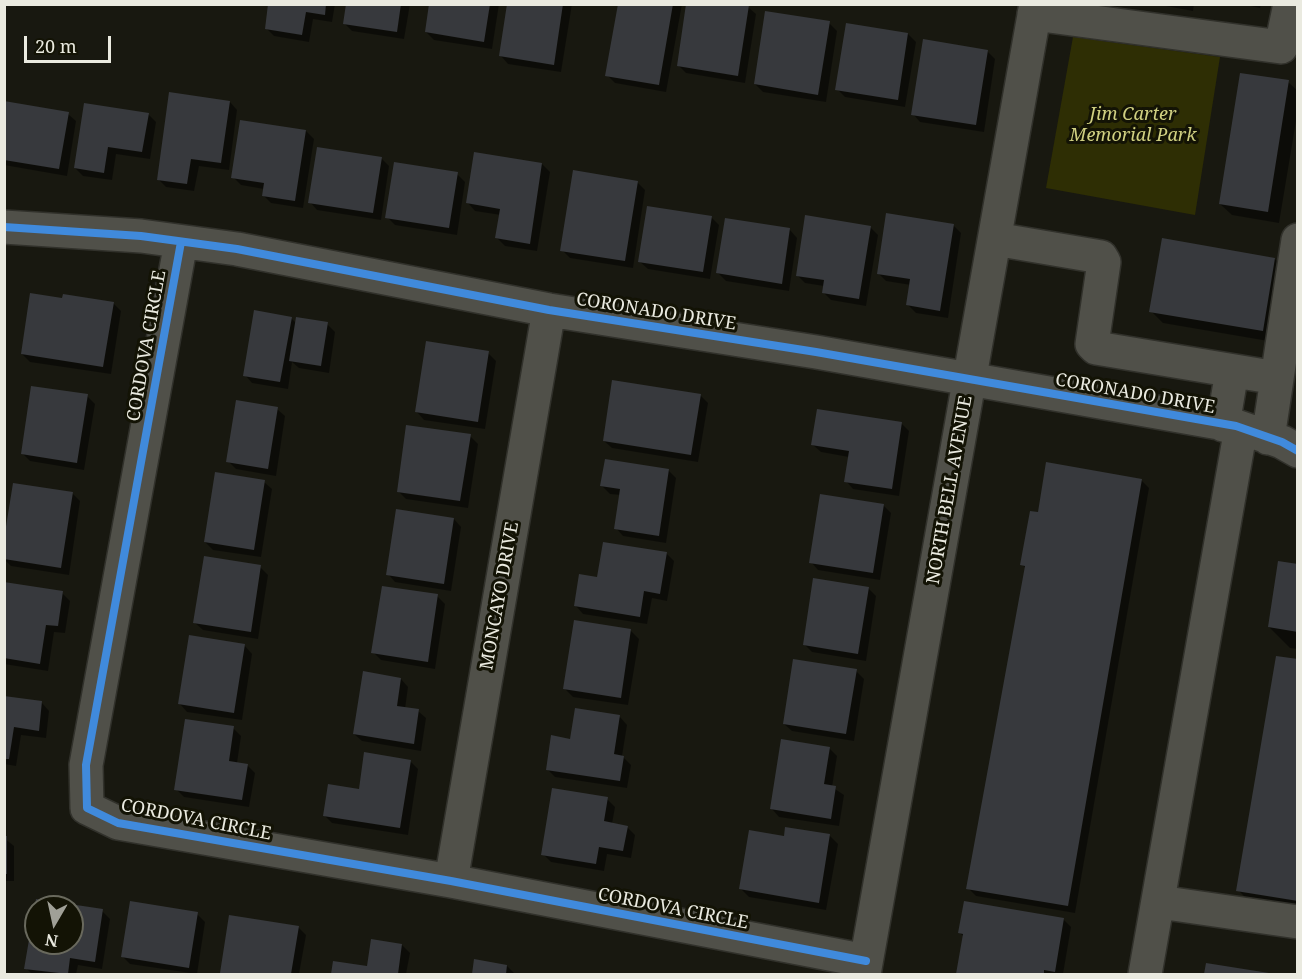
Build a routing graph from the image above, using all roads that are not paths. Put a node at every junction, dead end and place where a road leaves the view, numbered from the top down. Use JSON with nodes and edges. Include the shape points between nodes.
{"nodes":[{"id":1,"x":1290,"y":4,"type":"edge"},
{"id":2,"x":1035,"y":10,"type":"edge"},
{"id":3,"x":4,"y":228,"type":"edge"},
{"id":4,"x":995,"y":239,"type":"junction"},
{"id":5,"x":1298,"y":240,"type":"edge"},
{"id":6,"x":181,"y":242,"type":"junction"},
{"id":7,"x":549,"y":310,"type":"junction"},
{"id":8,"x":1146,"y":356,"type":"junction"},
{"id":9,"x":1232,"y":371,"type":"junction"},
{"id":10,"x":1277,"y":378,"type":"junction"},
{"id":11,"x":970,"y":381,"type":"junction"},
{"id":12,"x":1137,"y":408,"type":"junction"},
{"id":13,"x":1244,"y":430,"type":"junction"},
{"id":14,"x":1298,"y":452,"type":"edge"},
{"id":15,"x":451,"y":881,"type":"junction"},
{"id":16,"x":1159,"y":902,"type":"junction"},
{"id":17,"x":1298,"y":922,"type":"edge"},
{"id":18,"x":865,"y":968,"type":"edge"},
{"id":19,"x":1145,"y":975,"type":"edge"}],
"edges":[{"from":1,"to":2,"type":"street","via":[[1281,47]]},
{"from":2,"to":4,"type":"street","name":"NORTH BELL AVENUE"},
{"from":3,"to":6,"type":"street","name":"CORONADO DRIVE","via":[[73,230]]},
{"from":4,"to":8,"type":"street","via":[[1101,257],[1104,262],[1092,344],[1096,348]]},
{"from":4,"to":11,"type":"street","name":"NORTH BELL AVENUE"},
{"from":5,"to":10,"type":"street"},
{"from":6,"to":7,"type":"street","name":"CORONADO DRIVE","via":[[237,249]]},
{"from":6,"to":15,"type":"street","name":"CORDOVA CIRCLE","via":[[86,765],[87,808],[118,823]]},
{"from":7,"to":11,"type":"street","name":"CORONADO DRIVE"},
{"from":7,"to":15,"type":"street","name":"MONCAYO DRIVE"},
{"from":8,"to":9,"type":"street"},
{"from":8,"to":12,"type":"street"},
{"from":9,"to":10,"type":"street"},
{"from":9,"to":13,"type":"street"},
{"from":10,"to":13,"type":"street"},
{"from":11,"to":12,"type":"street","name":"CORONADO DRIVE"},
{"from":11,"to":18,"type":"street","name":"NORTH BELL AVENUE"},
{"from":12,"to":13,"type":"street","name":"CORONADO DRIVE"},
{"from":13,"to":14,"type":"street","name":"CORONADO DRIVE"},
{"from":13,"to":16,"type":"street"},
{"from":15,"to":18,"type":"street","name":"CORDOVA CIRCLE"},
{"from":16,"to":17,"type":"street"},
{"from":16,"to":19,"type":"street"}]}
